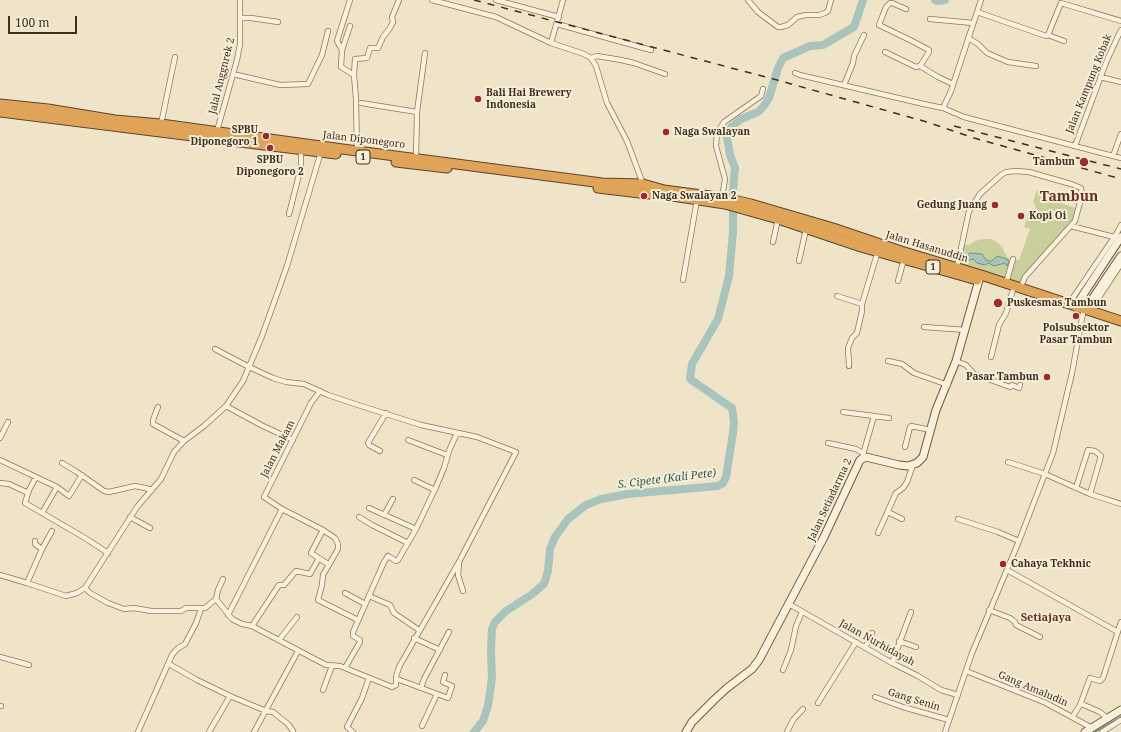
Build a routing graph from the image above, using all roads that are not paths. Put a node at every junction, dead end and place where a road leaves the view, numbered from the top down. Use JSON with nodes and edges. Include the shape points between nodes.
{"nodes":[{"id":1,"x":240,"y":0,"type":"edge"},
{"id":2,"x":350,"y":0,"type":"edge"},
{"id":3,"x":399,"y":0,"type":"edge"},
{"id":4,"x":432,"y":0,"type":"edge"},
{"id":5,"x":496,"y":0,"type":"edge"},
{"id":6,"x":563,"y":0,"type":"edge"},
{"id":7,"x":748,"y":0,"type":"edge"},
{"id":8,"x":831,"y":0,"type":"edge"},
{"id":9,"x":981,"y":0,"type":"edge"},
{"id":10,"x":1062,"y":1,"type":"edge"},
{"id":11,"x":906,"y":9,"type":"dead end"},
{"id":12,"x":977,"y":12,"type":"junction"},
{"id":13,"x":559,"y":17,"type":"junction"},
{"id":14,"x":241,"y":18,"type":"junction"},
{"id":15,"x":930,"y":19,"type":"dead end"},
{"id":16,"x":1121,"y":21,"type":"edge"},
{"id":17,"x":278,"y":22,"type":"dead end"},
{"id":18,"x":973,"y":23,"type":"junction"},
{"id":19,"x":557,"y":24,"type":"junction"},
{"id":20,"x":350,"y":26,"type":"dead end"},
{"id":21,"x":1121,"y":30,"type":"edge"},
{"id":22,"x":328,"y":31,"type":"dead end"},
{"id":23,"x":864,"y":35,"type":"dead end"},
{"id":24,"x":1048,"y":35,"type":"junction"},
{"id":25,"x":968,"y":38,"type":"junction"},
{"id":26,"x":1064,"y":41,"type":"dead end"},
{"id":27,"x":552,"y":43,"type":"junction"},
{"id":28,"x":342,"y":50,"type":"junction"},
{"id":29,"x":651,"y":50,"type":"dead end"},
{"id":30,"x":885,"y":52,"type":"dead end"},
{"id":31,"x":425,"y":53,"type":"dead end"},
{"id":32,"x":175,"y":57,"type":"dead end"},
{"id":33,"x":591,"y":58,"type":"junction"},
{"id":34,"x":920,"y":66,"type":"junction"},
{"id":35,"x":1036,"y":66,"type":"dead end"},
{"id":36,"x":795,"y":73,"type":"dead end"},
{"id":37,"x":233,"y":74,"type":"junction"},
{"id":38,"x":665,"y":74,"type":"dead end"},
{"id":39,"x":354,"y":75,"type":"junction"},
{"id":40,"x":1100,"y":77,"type":"junction"},
{"id":41,"x":1121,"y":82,"type":"edge"},
{"id":42,"x":953,"y":84,"type":"junction"},
{"id":43,"x":844,"y":85,"type":"junction"},
{"id":44,"x":763,"y":88,"type":"dead end"},
{"id":45,"x":0,"y":104,"type":"edge"},
{"id":46,"x":361,"y":104,"type":"dead end"},
{"id":47,"x":944,"y":108,"type":"junction"},
{"id":48,"x":0,"y":112,"type":"edge"},
{"id":49,"x":418,"y":112,"type":"junction"},
{"id":50,"x":161,"y":124,"type":"junction"},
{"id":51,"x":216,"y":131,"type":"junction"},
{"id":52,"x":1121,"y":134,"type":"edge"},
{"id":53,"x":1075,"y":146,"type":"junction"},
{"id":54,"x":301,"y":147,"type":"junction"},
{"id":55,"x":322,"y":149,"type":"junction"},
{"id":56,"x":357,"y":151,"type":"junction"},
{"id":57,"x":1113,"y":156,"type":"junction"},
{"id":58,"x":416,"y":158,"type":"junction"},
{"id":59,"x":1121,"y":158,"type":"edge"},
{"id":60,"x":643,"y":189,"type":"junction"},
{"id":61,"x":697,"y":197,"type":"junction"},
{"id":62,"x":724,"y":200,"type":"junction"},
{"id":63,"x":748,"y":207,"type":"junction"},
{"id":64,"x":289,"y":214,"type":"dead end"},
{"id":65,"x":778,"y":219,"type":"junction"},
{"id":66,"x":1121,"y":225,"type":"edge"},
{"id":67,"x":1071,"y":226,"type":"junction"},
{"id":68,"x":806,"y":229,"type":"junction"},
{"id":69,"x":1117,"y":237,"type":"edge"},
{"id":70,"x":774,"y":242,"type":"dead end"},
{"id":71,"x":878,"y":252,"type":"junction"},
{"id":72,"x":1121,"y":256,"type":"edge"},
{"id":73,"x":904,"y":259,"type":"junction"},
{"id":74,"x":1013,"y":259,"type":"dead end"},
{"id":75,"x":799,"y":261,"type":"dead end"},
{"id":76,"x":1121,"y":264,"type":"edge"},
{"id":77,"x":957,"y":267,"type":"junction"},
{"id":78,"x":683,"y":280,"type":"dead end"},
{"id":79,"x":979,"y":280,"type":"junction"},
{"id":80,"x":898,"y":281,"type":"dead end"},
{"id":81,"x":1006,"y":283,"type":"junction"},
{"id":82,"x":1017,"y":290,"type":"junction"},
{"id":83,"x":837,"y":296,"type":"dead end"},
{"id":84,"x":862,"y":304,"type":"junction"},
{"id":85,"x":1072,"y":306,"type":"junction"},
{"id":86,"x":1086,"y":312,"type":"junction"},
{"id":87,"x":1121,"y":322,"type":"edge"},
{"id":88,"x":1121,"y":326,"type":"edge"},
{"id":89,"x":924,"y":327,"type":"dead end"},
{"id":90,"x":966,"y":330,"type":"junction"},
{"id":91,"x":215,"y":350,"type":"dead end"},
{"id":92,"x":991,"y":357,"type":"dead end"},
{"id":93,"x":888,"y":361,"type":"dead end"},
{"id":94,"x":956,"y":361,"type":"junction"},
{"id":95,"x":849,"y":366,"type":"dead end"},
{"id":96,"x":249,"y":367,"type":"junction"},
{"id":97,"x":948,"y":385,"type":"junction"},
{"id":98,"x":1020,"y":385,"type":"dead end"},
{"id":99,"x":320,"y":390,"type":"junction"},
{"id":100,"x":226,"y":406,"type":"junction"},
{"id":101,"x":158,"y":407,"type":"dead end"},
{"id":102,"x":843,"y":412,"type":"dead end"},
{"id":103,"x":386,"y":413,"type":"junction"},
{"id":104,"x":874,"y":416,"type":"junction"},
{"id":105,"x":889,"y":418,"type":"dead end"},
{"id":106,"x":8,"y":422,"type":"dead end"},
{"id":107,"x":931,"y":430,"type":"junction"},
{"id":108,"x":457,"y":433,"type":"junction"},
{"id":109,"x":0,"y":438,"type":"edge"},
{"id":110,"x":293,"y":440,"type":"junction"},
{"id":111,"x":408,"y":440,"type":"dead end"},
{"id":112,"x":184,"y":441,"type":"junction"},
{"id":113,"x":828,"y":443,"type":"dead end"},
{"id":114,"x":905,"y":447,"type":"dead end"},
{"id":115,"x":380,"y":451,"type":"dead end"},
{"id":116,"x":447,"y":455,"type":"junction"},
{"id":117,"x":863,"y":456,"type":"junction"},
{"id":118,"x":0,"y":460,"type":"edge"},
{"id":119,"x":1008,"y":462,"type":"dead end"},
{"id":120,"x":62,"y":463,"type":"dead end"},
{"id":121,"x":913,"y":465,"type":"junction"},
{"id":122,"x":1045,"y":474,"type":"junction"},
{"id":123,"x":82,"y":475,"type":"junction"},
{"id":124,"x":36,"y":477,"type":"junction"},
{"id":125,"x":414,"y":480,"type":"dead end"},
{"id":126,"x":0,"y":483,"type":"edge"},
{"id":127,"x":57,"y":487,"type":"junction"},
{"id":128,"x":1076,"y":488,"type":"junction"},
{"id":129,"x":152,"y":490,"type":"junction"},
{"id":130,"x":435,"y":490,"type":"junction"},
{"id":131,"x":28,"y":493,"type":"junction"},
{"id":132,"x":1090,"y":494,"type":"junction"},
{"id":133,"x":393,"y":499,"type":"dead end"},
{"id":134,"x":1121,"y":504,"type":"edge"},
{"id":135,"x":369,"y":508,"type":"dead end"},
{"id":136,"x":282,"y":509,"type":"junction"},
{"id":137,"x":42,"y":512,"type":"junction"},
{"id":138,"x":888,"y":512,"type":"junction"},
{"id":139,"x":384,"y":515,"type":"junction"},
{"id":140,"x":130,"y":517,"type":"junction"},
{"id":141,"x":359,"y":517,"type":"dead end"},
{"id":142,"x":902,"y":519,"type":"dead end"},
{"id":143,"x":958,"y":519,"type":"dead end"},
{"id":144,"x":150,"y":528,"type":"dead end"},
{"id":145,"x":323,"y":530,"type":"junction"},
{"id":146,"x":416,"y":530,"type":"junction"},
{"id":147,"x":52,"y":531,"type":"dead end"},
{"id":148,"x":878,"y":533,"type":"dead end"},
{"id":149,"x":35,"y":541,"type":"dead end"},
{"id":150,"x":1019,"y":541,"type":"junction"},
{"id":151,"x":408,"y":543,"type":"junction"},
{"id":152,"x":42,"y":549,"type":"junction"},
{"id":153,"x":108,"y":553,"type":"junction"},
{"id":154,"x":319,"y":558,"type":"junction"},
{"id":155,"x":460,"y":560,"type":"junction"},
{"id":156,"x":328,"y":564,"type":"junction"},
{"id":157,"x":1007,"y":570,"type":"junction"},
{"id":158,"x":0,"y":575,"type":"edge"},
{"id":159,"x":223,"y":579,"type":"dead end"},
{"id":160,"x":27,"y":582,"type":"junction"},
{"id":161,"x":85,"y":588,"type":"junction"},
{"id":162,"x":463,"y":591,"type":"dead end"},
{"id":163,"x":345,"y":593,"type":"dead end"},
{"id":164,"x":368,"y":596,"type":"junction"},
{"id":165,"x":216,"y":599,"type":"junction"},
{"id":166,"x":365,"y":604,"type":"junction"},
{"id":167,"x":789,"y":604,"type":"junction"},
{"id":168,"x":201,"y":609,"type":"junction"},
{"id":169,"x":989,"y":610,"type":"junction"},
{"id":170,"x":802,"y":612,"type":"junction"},
{"id":171,"x":911,"y":612,"type":"dead end"},
{"id":172,"x":228,"y":615,"type":"junction"},
{"id":173,"x":297,"y":617,"type":"dead end"},
{"id":174,"x":358,"y":620,"type":"junction"},
{"id":175,"x":1121,"y":622,"type":"edge"},
{"id":176,"x":252,"y":626,"type":"junction"},
{"id":177,"x":419,"y":630,"type":"junction"},
{"id":178,"x":449,"y":632,"type":"dead end"},
{"id":179,"x":1118,"y":632,"type":"junction"},
{"id":180,"x":872,"y":633,"type":"dead end"},
{"id":181,"x":1040,"y":637,"type":"dead end"},
{"id":182,"x":414,"y":638,"type":"junction"},
{"id":183,"x":279,"y":640,"type":"junction"},
{"id":184,"x":899,"y":641,"type":"junction"},
{"id":185,"x":856,"y":642,"type":"junction"},
{"id":186,"x":916,"y":647,"type":"dead end"},
{"id":187,"x":865,"y":648,"type":"junction"},
{"id":188,"x":440,"y":650,"type":"junction"},
{"id":189,"x":298,"y":651,"type":"junction"},
{"id":190,"x":0,"y":657,"type":"edge"},
{"id":191,"x":892,"y":663,"type":"junction"},
{"id":192,"x":169,"y":664,"type":"junction"},
{"id":193,"x":29,"y":665,"type":"dead end"},
{"id":194,"x":332,"y":666,"type":"junction"},
{"id":195,"x":345,"y":668,"type":"junction"},
{"id":196,"x":783,"y":670,"type":"dead end"},
{"id":197,"x":966,"y":671,"type":"junction"},
{"id":198,"x":445,"y":675,"type":"dead end"},
{"id":199,"x":368,"y":678,"type":"junction"},
{"id":200,"x":397,"y":679,"type":"junction"},
{"id":201,"x":421,"y":688,"type":"junction"},
{"id":202,"x":323,"y":690,"type":"dead end"},
{"id":203,"x":437,"y":694,"type":"junction"},
{"id":204,"x":958,"y":695,"type":"junction"},
{"id":205,"x":230,"y":696,"type":"junction"},
{"id":206,"x":875,"y":697,"type":"dead end"},
{"id":207,"x":818,"y":703,"type":"dead end"},
{"id":208,"x":1080,"y":705,"type":"junction"},
{"id":209,"x":803,"y":709,"type":"dead end"},
{"id":210,"x":1121,"y":710,"type":"edge"},
{"id":211,"x":266,"y":711,"type":"junction"},
{"id":212,"x":1073,"y":716,"type":"junction"},
{"id":213,"x":1108,"y":719,"type":"junction"},
{"id":214,"x":949,"y":720,"type":"junction"},
{"id":215,"x":1121,"y":720,"type":"edge"},
{"id":216,"x":422,"y":726,"type":"dead end"},
{"id":217,"x":1092,"y":728,"type":"junction"},
{"id":218,"x":293,"y":731,"type":"dead end"},
{"id":219,"x":138,"y":732,"type":"edge"},
{"id":220,"x":209,"y":732,"type":"edge"},
{"id":221,"x":254,"y":732,"type":"edge"},
{"id":222,"x":352,"y":732,"type":"edge"},
{"id":223,"x":686,"y":732,"type":"edge"},
{"id":224,"x":786,"y":732,"type":"edge"},
{"id":225,"x":945,"y":732,"type":"edge"},
{"id":226,"x":1085,"y":732,"type":"edge"},
{"id":227,"x":1102,"y":732,"type":"edge"}],
"edges":[{"from":1,"to":14,"type":"street","name":"Jalal Anggnrek 2"},
{"from":2,"to":28,"type":"street","via":[[337,41]]},
{"from":3,"to":39,"type":"street","via":[[392,17],[393,22],[378,48],[370,48],[367,58],[356,58]]},
{"from":4,"to":27,"type":"street","via":[[496,17]]},
{"from":5,"to":13,"type":"street"},
{"from":6,"to":13,"type":"street"},
{"from":7,"to":8,"type":"street","via":[[778,27],[788,25],[797,17],[826,13]]},
{"from":9,"to":12,"type":"street"},
{"from":10,"to":16,"type":"street"},
{"from":10,"to":24,"type":"street"},
{"from":11,"to":34,"type":"street","via":[[890,3],[879,25],[929,50]]},
{"from":12,"to":18,"type":"street"},
{"from":12,"to":24,"type":"street"},
{"from":13,"to":19,"type":"street"},
{"from":14,"to":17,"type":"street"},
{"from":14,"to":37,"type":"street","name":"Jalal Anggnrek 2","via":[[241,40]]},
{"from":15,"to":18,"type":"street"},
{"from":18,"to":25,"type":"street"},
{"from":19,"to":27,"type":"street"},
{"from":19,"to":29,"type":"street"},
{"from":20,"to":28,"type":"street"},
{"from":21,"to":40,"type":"street","name":"Jalan Kampung Kobak"},
{"from":22,"to":37,"type":"street","via":[[322,55],[308,84],[280,85]]},
{"from":23,"to":43,"type":"street"},
{"from":24,"to":26,"type":"street"},
{"from":25,"to":35,"type":"street","via":[[988,53],[1008,62]]},
{"from":25,"to":42,"type":"street"},
{"from":27,"to":33,"type":"street"},
{"from":28,"to":39,"type":"street","via":[[341,67]]},
{"from":30,"to":34,"type":"street","via":[[916,67]]},
{"from":31,"to":49,"type":"street"},
{"from":32,"to":50,"type":"street"},
{"from":33,"to":38,"type":"street","via":[[597,56],[621,60]]},
{"from":33,"to":60,"type":"street","via":[[596,66],[607,103],[627,141]]},
{"from":34,"to":42,"type":"street"},
{"from":36,"to":43,"type":"street"},
{"from":37,"to":51,"type":"street","name":"Jalal Anggnrek 2"},
{"from":39,"to":56,"type":"street"},
{"from":40,"to":41,"type":"street"},
{"from":40,"to":53,"type":"street","name":"Jalan Kampung Kobak"},
{"from":42,"to":47,"type":"street"},
{"from":43,"to":47,"type":"street"},
{"from":44,"to":62,"type":"street","via":[[761,96],[724,122],[717,133],[716,146],[725,179]]},
{"from":45,"to":50,"type":"highway","name":"Jalan Diponegoro","number":"1"},
{"from":46,"to":49,"type":"street"},
{"from":47,"to":53,"type":"street","via":[[964,117]]},
{"from":48,"to":54,"type":"highway","name":"Jalan Diponegoro","number":"1"},
{"from":49,"to":58,"type":"street"},
{"from":50,"to":51,"type":"highway","name":"Jalan Diponegoro","number":"1"},
{"from":51,"to":54,"type":"highway","name":"Jalan Diponegoro","number":"1"},
{"from":52,"to":57,"type":"street"},
{"from":53,"to":57,"type":"street"},
{"from":54,"to":55,"type":"highway","name":"Jalan Diponegoro","number":"1"},
{"from":54,"to":64,"type":"street","via":[[301,167]]},
{"from":55,"to":56,"type":"highway","name":"Jalan Diponegoro","number":"1"},
{"from":55,"to":60,"type":"highway","name":"Jalan Diponegoro","number":"1"},
{"from":55,"to":96,"type":"street","via":[[287,266]]},
{"from":56,"to":58,"type":"highway","name":"Jalan Diponegoro","number":"1"},
{"from":57,"to":59,"type":"street"},
{"from":58,"to":60,"type":"highway","name":"Jalan Diponegoro","number":"1"},
{"from":60,"to":61,"type":"highway","name":"Jalan Diponegoro","number":"1"},
{"from":61,"to":62,"type":"highway","name":"Jalan Diponegoro","number":"1"},
{"from":61,"to":78,"type":"street"},
{"from":62,"to":63,"type":"highway","name":"Jalan Hasanuddin","number":"1"},
{"from":63,"to":65,"type":"highway","name":"Jalan Hasanuddin","number":"1"},
{"from":63,"to":77,"type":"highway","name":"Jalan Hasanuddin","number":"1","via":[[833,228]]},
{"from":65,"to":68,"type":"highway","name":"Jalan Hasanuddin","number":"1"},
{"from":65,"to":70,"type":"street"},
{"from":66,"to":69,"type":"street"},
{"from":67,"to":69,"type":"street"},
{"from":67,"to":77,"type":"street","via":[[1076,220],[1082,195],[1081,188],[1029,172],[1006,172],[980,194],[969,211]]},
{"from":67,"to":82,"type":"street","via":[[1025,277]]},
{"from":68,"to":71,"type":"highway","name":"Jalan Hasanuddin","number":"1"},
{"from":68,"to":75,"type":"street"},
{"from":69,"to":85,"type":"main road"},
{"from":71,"to":73,"type":"highway","name":"Jalan Hasanuddin","number":"1"},
{"from":71,"to":84,"type":"street"},
{"from":72,"to":86,"type":"main road"},
{"from":73,"to":79,"type":"highway","name":"Jalan Hasanuddin","number":"1"},
{"from":73,"to":80,"type":"street"},
{"from":74,"to":81,"type":"street"},
{"from":76,"to":86,"type":"street"},
{"from":77,"to":81,"type":"highway","name":"Jalan Hasanuddin","number":"1"},
{"from":79,"to":82,"type":"highway","name":"Jalan Hasanuddin","number":"1"},
{"from":79,"to":90,"type":"main road"},
{"from":81,"to":82,"type":"highway","name":"Jalan Hasanuddin","number":"1"},
{"from":82,"to":85,"type":"highway","name":"Jalan Hasanuddin","number":"1"},
{"from":82,"to":86,"type":"highway","name":"Jalan Hasanuddin","number":"1"},
{"from":82,"to":92,"type":"street","via":[[999,325]]},
{"from":83,"to":84,"type":"street"},
{"from":84,"to":95,"type":"street","via":[[857,333],[848,348]]},
{"from":85,"to":86,"type":"highway","name":"Jalan Hasanuddin","number":"1"},
{"from":86,"to":87,"type":"highway","name":"Jalan Hasanuddin","number":"1"},
{"from":86,"to":88,"type":"highway","name":"Jalan Hasanuddin","number":"1"},
{"from":86,"to":122,"type":"street","via":[[1062,418]]},
{"from":89,"to":90,"type":"street"},
{"from":90,"to":94,"type":"main road"},
{"from":91,"to":96,"type":"street"},
{"from":93,"to":97,"type":"street","via":[[902,364],[914,373]]},
{"from":94,"to":97,"type":"main road"},
{"from":94,"to":98,"type":"street","via":[[966,365],[974,374],[1010,387],[1012,385],[1019,388]]},
{"from":96,"to":99,"type":"street","via":[[273,378]]},
{"from":96,"to":100,"type":"street"},
{"from":97,"to":107,"type":"main road","via":[[936,410]]},
{"from":99,"to":103,"type":"street"},
{"from":99,"to":110,"type":"street","name":"Jalan Makam"},
{"from":100,"to":110,"type":"street"},
{"from":100,"to":112,"type":"street"},
{"from":101,"to":112,"type":"street","via":[[152,420],[153,424]]},
{"from":102,"to":104,"type":"street"},
{"from":103,"to":108,"type":"street","via":[[421,425]]},
{"from":103,"to":115,"type":"street","via":[[368,443]]},
{"from":104,"to":105,"type":"street"},
{"from":104,"to":117,"type":"street"},
{"from":106,"to":109,"type":"street"},
{"from":107,"to":114,"type":"street","via":[[911,426]]},
{"from":107,"to":121,"type":"main road","via":[[923,457]]},
{"from":108,"to":116,"type":"street"},
{"from":108,"to":155,"type":"street","via":[[484,439],[516,452]]},
{"from":110,"to":136,"type":"street","name":"Jalan Makam","via":[[264,496]]},
{"from":111,"to":116,"type":"street"},
{"from":112,"to":129,"type":"street","via":[[174,452]]},
{"from":113,"to":117,"type":"street","via":[[859,450]]},
{"from":116,"to":130,"type":"street"},
{"from":117,"to":121,"type":"main road","name":"Jalan Setiadarma 2","via":[[899,465]]},
{"from":117,"to":167,"type":"main road","name":"Jalan Setiadarma 2"},
{"from":118,"to":124,"type":"street"},
{"from":119,"to":122,"type":"street"},
{"from":120,"to":123,"type":"street"},
{"from":121,"to":138,"type":"street","via":[[907,482],[896,494]]},
{"from":122,"to":128,"type":"street"},
{"from":122,"to":150,"type":"street"},
{"from":123,"to":127,"type":"street","via":[[69,496]]},
{"from":123,"to":129,"type":"street","via":[[104,491],[135,486]]},
{"from":124,"to":127,"type":"street"},
{"from":124,"to":131,"type":"street"},
{"from":125,"to":130,"type":"street"},
{"from":126,"to":131,"type":"street","via":[[9,484]]},
{"from":127,"to":137,"type":"street"},
{"from":128,"to":132,"type":"street"},
{"from":128,"to":132,"type":"street","via":[[1088,450],[1095,451],[1101,456]]},
{"from":129,"to":140,"type":"street"},
{"from":130,"to":146,"type":"street"},
{"from":131,"to":137,"type":"street","via":[[25,502]]},
{"from":132,"to":134,"type":"street"},
{"from":133,"to":139,"type":"street"},
{"from":135,"to":139,"type":"street"},
{"from":136,"to":145,"type":"street","name":"Jalan Makam"},
{"from":136,"to":172,"type":"street"},
{"from":137,"to":153,"type":"street"},
{"from":138,"to":142,"type":"street"},
{"from":138,"to":148,"type":"street"},
{"from":139,"to":146,"type":"street"},
{"from":140,"to":144,"type":"street"},
{"from":140,"to":153,"type":"street"},
{"from":141,"to":151,"type":"street"},
{"from":143,"to":150,"type":"street"},
{"from":145,"to":154,"type":"street","via":[[311,552]]},
{"from":145,"to":156,"type":"street","name":"Jalan Makam","via":[[336,538],[338,544],[338,549]]},
{"from":146,"to":151,"type":"street"},
{"from":147,"to":152,"type":"street"},
{"from":149,"to":152,"type":"street","via":[[34,544]]},
{"from":150,"to":157,"type":"street"},
{"from":151,"to":164,"type":"street","via":[[398,560],[386,557]]},
{"from":152,"to":160,"type":"street"},
{"from":153,"to":161,"type":"street"},
{"from":154,"to":156,"type":"street"},
{"from":154,"to":176,"type":"street","via":[[310,574],[296,571],[284,585],[279,585]]},
{"from":155,"to":162,"type":"street","via":[[458,575]]},
{"from":155,"to":177,"type":"street"},
{"from":156,"to":174,"type":"street","name":"Jalan Makam","via":[[322,579],[319,601]]},
{"from":157,"to":169,"type":"street"},
{"from":157,"to":179,"type":"street"},
{"from":158,"to":160,"type":"street"},
{"from":159,"to":165,"type":"street"},
{"from":160,"to":161,"type":"street","via":[[66,596]]},
{"from":161,"to":168,"type":"street","via":[[108,603],[124,609],[170,612],[186,608]]},
{"from":163,"to":166,"type":"street"},
{"from":164,"to":166,"type":"street"},
{"from":164,"to":177,"type":"street","via":[[390,605],[394,613]]},
{"from":165,"to":168,"type":"street"},
{"from":165,"to":172,"type":"street"},
{"from":166,"to":174,"type":"street"},
{"from":167,"to":170,"type":"street","name":"Jalan Nurhidayah"},
{"from":167,"to":223,"type":"main road","name":"Jalan Setiadarma 2","via":[[757,664],[715,699],[692,722]]},
{"from":168,"to":192,"type":"street","via":[[186,644],[177,649]]},
{"from":169,"to":181,"type":"street","via":[[1010,618],[1016,625]]},
{"from":169,"to":197,"type":"street"},
{"from":170,"to":185,"type":"street","name":"Jalan Nurhidayah"},
{"from":170,"to":196,"type":"street"},
{"from":171,"to":184,"type":"street"},
{"from":172,"to":176,"type":"street","via":[[242,624]]},
{"from":173,"to":183,"type":"street"},
{"from":174,"to":195,"type":"street","via":[[352,634],[360,642]]},
{"from":175,"to":179,"type":"street"},
{"from":176,"to":183,"type":"street"},
{"from":177,"to":182,"type":"street"},
{"from":178,"to":188,"type":"street"},
{"from":179,"to":208,"type":"street","via":[[1104,678],[1100,681],[1090,678]]},
{"from":180,"to":187,"type":"street"},
{"from":182,"to":188,"type":"street"},
{"from":182,"to":200,"type":"street","via":[[399,668]]},
{"from":183,"to":189,"type":"street"},
{"from":184,"to":186,"type":"street"},
{"from":184,"to":191,"type":"street"},
{"from":185,"to":187,"type":"street","name":"Jalan Nurhidayah"},
{"from":185,"to":207,"type":"street"},
{"from":187,"to":191,"type":"street","name":"Jalan Nurhidayah"},
{"from":188,"to":201,"type":"street"},
{"from":189,"to":194,"type":"street"},
{"from":189,"to":211,"type":"street"},
{"from":190,"to":193,"type":"street"},
{"from":191,"to":204,"type":"street","name":"Jalan Nurhidayah","via":[[941,690]]},
{"from":192,"to":205,"type":"street"},
{"from":192,"to":219,"type":"street"},
{"from":194,"to":195,"type":"street"},
{"from":194,"to":202,"type":"street"},
{"from":195,"to":199,"type":"street"},
{"from":197,"to":204,"type":"street"},
{"from":197,"to":212,"type":"street","name":"Gang Amaludin","via":[[1046,702]]},
{"from":198,"to":203,"type":"street","via":[[443,682],[452,686],[448,698]]},
{"from":199,"to":200,"type":"street","via":[[392,687],[396,685]]},
{"from":199,"to":222,"type":"street","via":[[362,698],[347,727]]},
{"from":200,"to":201,"type":"street"},
{"from":201,"to":203,"type":"street"},
{"from":203,"to":216,"type":"street"},
{"from":204,"to":214,"type":"street"},
{"from":205,"to":211,"type":"street"},
{"from":205,"to":220,"type":"street"},
{"from":206,"to":214,"type":"street","name":"Gang Senin"},
{"from":208,"to":212,"type":"street"},
{"from":208,"to":213,"type":"street","via":[[1084,704],[1100,712]]},
{"from":209,"to":224,"type":"street"},
{"from":210,"to":213,"type":"main road"},
{"from":211,"to":218,"type":"street","via":[[276,714]]},
{"from":211,"to":221,"type":"street"},
{"from":212,"to":217,"type":"street","name":"Gang Amaludin"},
{"from":213,"to":217,"type":"main road"},
{"from":214,"to":225,"type":"street"},
{"from":215,"to":227,"type":"street"},
{"from":217,"to":226,"type":"main road"}]}
